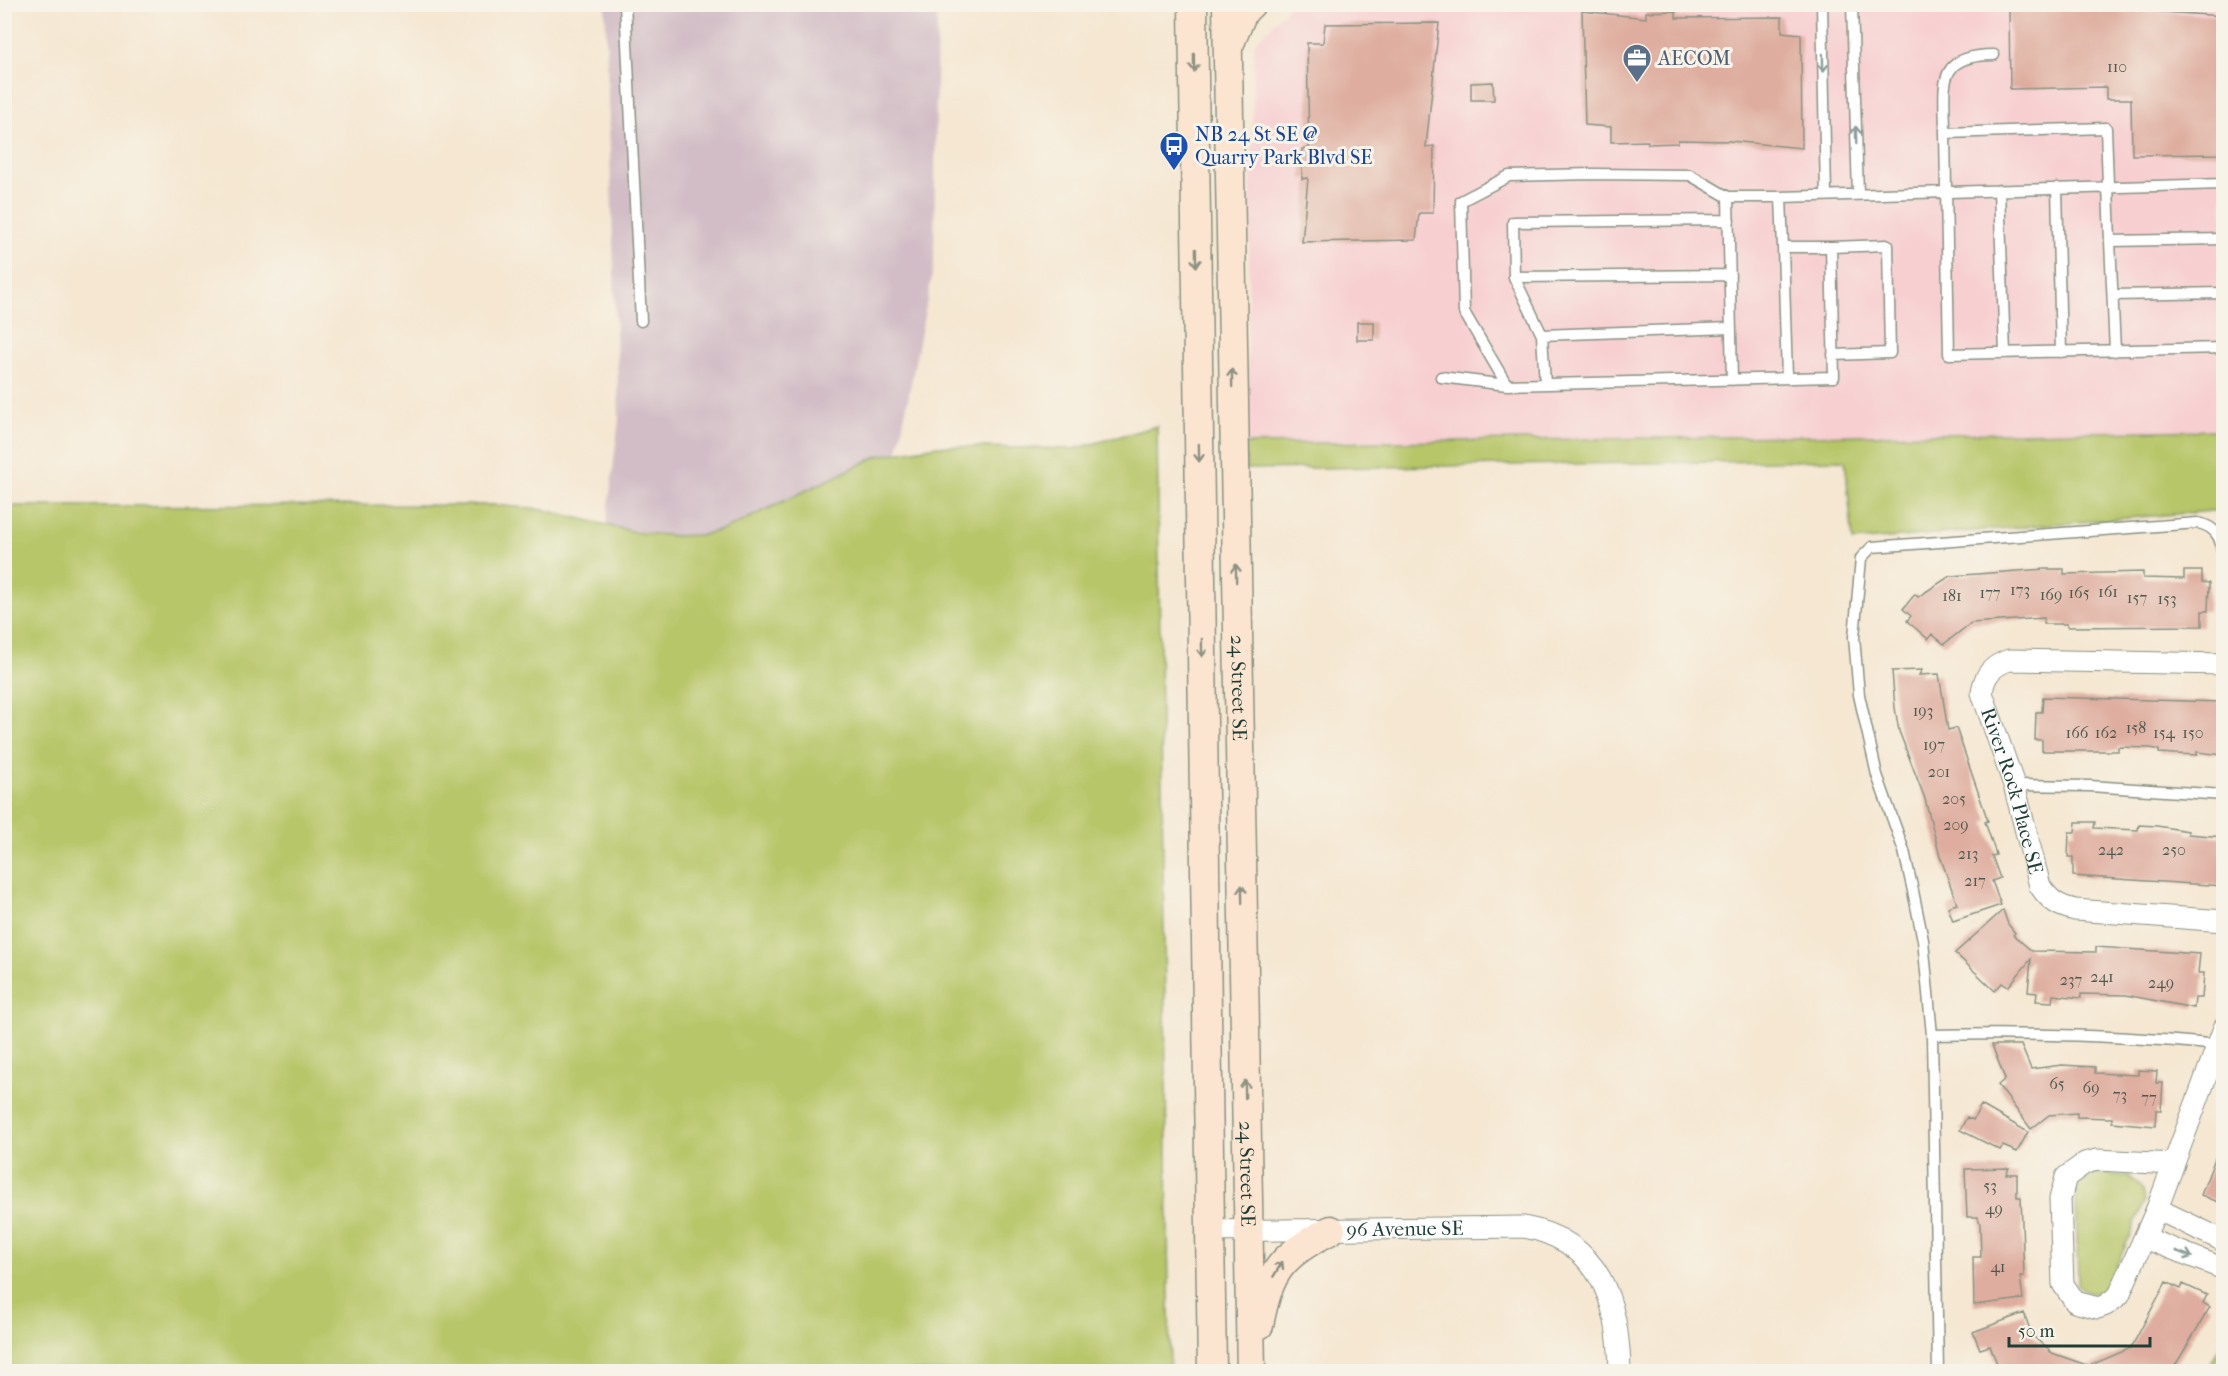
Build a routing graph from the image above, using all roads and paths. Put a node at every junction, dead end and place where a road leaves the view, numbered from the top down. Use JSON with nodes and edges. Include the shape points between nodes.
{"nodes":[{"id":1,"x":625,"y":4,"type":"edge"},
{"id":2,"x":1193,"y":4,"type":"edge"},
{"id":3,"x":1227,"y":4,"type":"edge"},
{"id":4,"x":1251,"y":4,"type":"edge"},
{"id":5,"x":1822,"y":4,"type":"edge"},
{"id":6,"x":1852,"y":4,"type":"edge"},
{"id":7,"x":1228,"y":48,"type":"junction"},
{"id":8,"x":1994,"y":55,"type":"dead end"},
{"id":9,"x":1945,"y":133,"type":"junction"},
{"id":10,"x":2223,"y":184,"type":"edge"},
{"id":11,"x":2108,"y":187,"type":"junction"},
{"id":12,"x":2056,"y":188,"type":"junction"},
{"id":13,"x":1999,"y":190,"type":"junction"},
{"id":14,"x":1947,"y":192,"type":"junction"},
{"id":15,"x":1858,"y":194,"type":"junction"},
{"id":16,"x":1826,"y":195,"type":"junction"},
{"id":17,"x":1728,"y":196,"type":"junction"},
{"id":18,"x":1781,"y":197,"type":"junction"},
{"id":19,"x":1729,"y":220,"type":"junction"},
{"id":20,"x":2223,"y":239,"type":"edge"},
{"id":21,"x":2110,"y":241,"type":"junction"},
{"id":22,"x":1831,"y":247,"type":"junction"},
{"id":23,"x":1783,"y":248,"type":"junction"},
{"id":24,"x":1730,"y":275,"type":"junction"},
{"id":25,"x":1514,"y":277,"type":"junction"},
{"id":26,"x":2223,"y":293,"type":"edge"},
{"id":27,"x":2113,"y":295,"type":"junction"},
{"id":28,"x":641,"y":321,"type":"dead end"},
{"id":29,"x":1731,"y":328,"type":"junction"},
{"id":30,"x":1542,"y":335,"type":"junction"},
{"id":31,"x":2223,"y":348,"type":"edge"},
{"id":32,"x":2115,"y":351,"type":"junction"},
{"id":33,"x":2061,"y":352,"type":"junction"},
{"id":34,"x":2006,"y":353,"type":"junction"},
{"id":35,"x":1833,"y":355,"type":"junction"},
{"id":36,"x":1442,"y":377,"type":"dead end"},
{"id":37,"x":1787,"y":378,"type":"junction"},
{"id":38,"x":1732,"y":380,"type":"junction"},
{"id":39,"x":1545,"y":384,"type":"junction"},
{"id":40,"x":1507,"y":385,"type":"junction"},
{"id":41,"x":2223,"y":568,"type":"edge"},
{"id":42,"x":2223,"y":664,"type":"edge"},
{"id":43,"x":2014,"y":785,"type":"junction"},
{"id":44,"x":2223,"y":795,"type":"edge"},
{"id":45,"x":2223,"y":921,"type":"edge"},
{"id":46,"x":1932,"y":1035,"type":"junction"},
{"id":47,"x":2221,"y":1036,"type":"edge"},
{"id":48,"x":2174,"y":1164,"type":"junction"},
{"id":49,"x":2157,"y":1209,"type":"junction"},
{"id":50,"x":1330,"y":1230,"type":"junction"},
{"id":51,"x":1209,"y":1231,"type":"junction"},
{"id":52,"x":1248,"y":1231,"type":"junction"},
{"id":53,"x":2145,"y":1238,"type":"junction"},
{"id":54,"x":2223,"y":1241,"type":"edge"},
{"id":55,"x":2223,"y":1269,"type":"edge"},
{"id":56,"x":1251,"y":1368,"type":"edge"},
{"id":57,"x":1212,"y":1371,"type":"edge"},
{"id":58,"x":1620,"y":1371,"type":"edge"},
{"id":59,"x":1938,"y":1371,"type":"edge"}],
"edges":[{"from":1,"to":28,"type":"lane"},
{"from":2,"to":51,"type":"main road","name":"24 Street SE","one_way":true},
{"from":3,"to":7,"type":"main road","name":"24 Street SE"},
{"from":4,"to":7,"type":"main road","via":[[1243,12]]},
{"from":5,"to":16,"type":"lane","one_way":true},
{"from":15,"to":6,"type":"lane","one_way":true},
{"from":52,"to":7,"type":"main road","name":"24 Street SE","one_way":true},
{"from":8,"to":9,"type":"lane","via":[[1957,61],[1948,70]]},
{"from":9,"to":11,"type":"lane","via":[[2106,128]]},
{"from":9,"to":14,"type":"lane"},
{"from":10,"to":11,"type":"lane"},
{"from":11,"to":12,"type":"lane"},
{"from":11,"to":21,"type":"lane"},
{"from":12,"to":13,"type":"lane"},
{"from":12,"to":33,"type":"lane"},
{"from":13,"to":14,"type":"lane"},
{"from":13,"to":34,"type":"lane"},
{"from":14,"to":15,"type":"lane"},
{"from":14,"to":34,"type":"lane","via":[[1949,354]]},
{"from":15,"to":16,"type":"lane"},
{"from":16,"to":18,"type":"lane"},
{"from":17,"to":18,"type":"lane"},
{"from":17,"to":19,"type":"lane"},
{"from":17,"to":40,"type":"lane","via":[[1690,175],[1593,174],[1509,177],[1461,201],[1464,312]]},
{"from":18,"to":23,"type":"lane"},
{"from":19,"to":24,"type":"lane"},
{"from":19,"to":25,"type":"lane","via":[[1513,222]]},
{"from":20,"to":21,"type":"lane"},
{"from":21,"to":27,"type":"lane"},
{"from":22,"to":23,"type":"lane"},
{"from":22,"to":35,"type":"lane"},
{"from":22,"to":35,"type":"lane","via":[[1888,245],[1890,342],[1890,353]]},
{"from":23,"to":37,"type":"lane"},
{"from":24,"to":25,"type":"lane"},
{"from":24,"to":29,"type":"lane"},
{"from":25,"to":30,"type":"lane"},
{"from":26,"to":27,"type":"lane"},
{"from":27,"to":32,"type":"lane"},
{"from":29,"to":30,"type":"lane"},
{"from":29,"to":38,"type":"lane"},
{"from":30,"to":39,"type":"lane"},
{"from":31,"to":32,"type":"lane"},
{"from":32,"to":33,"type":"lane"},
{"from":33,"to":34,"type":"lane"},
{"from":35,"to":37,"type":"lane","via":[[1834,377]]},
{"from":36,"to":40,"type":"lane"},
{"from":37,"to":38,"type":"lane"},
{"from":38,"to":39,"type":"lane"},
{"from":39,"to":40,"type":"lane"},
{"from":41,"to":46,"type":"lane","via":[[2217,532],[2210,525],[2198,523],[1872,547],[1861,558],[1854,637],[1859,695],[1877,775],[1904,851],[1913,891],[1923,940]]},
{"from":42,"to":43,"type":"street","name":"River Rock Place SE","via":[[2009,660],[1999,663],[1986,677],[1982,693]]},
{"from":43,"to":44,"type":"lane"},
{"from":43,"to":45,"type":"street","name":"River Rock Place SE","via":[[2040,886],[2057,906]]},
{"from":46,"to":47,"type":"lane"},
{"from":46,"to":59,"type":"lane"},
{"from":47,"to":48,"type":"street"},
{"from":48,"to":49,"type":"street"},
{"from":48,"to":53,"type":"street","via":[[2097,1160],[2073,1170],[2061,1188],[2063,1284],[2075,1302],[2098,1308],[2113,1301]]},
{"from":49,"to":53,"type":"street"},
{"from":49,"to":54,"type":"street"},
{"from":50,"to":52,"type":"street","name":"96 Avenue SE"},
{"from":56,"to":50,"type":"main road","one_way":true,"via":[[1261,1315],[1281,1263],[1298,1247]]},
{"from":50,"to":58,"type":"street","name":"96 Avenue SE","via":[[1524,1227],[1563,1238],[1591,1263],[1608,1293]]},
{"from":51,"to":52,"type":"street","name":"96 Avenue SE"},
{"from":51,"to":57,"type":"main road","name":"24 Street SE"},
{"from":52,"to":56,"type":"main road","name":"24 Street SE"},
{"from":53,"to":55,"type":"street","one_way":true}]}
